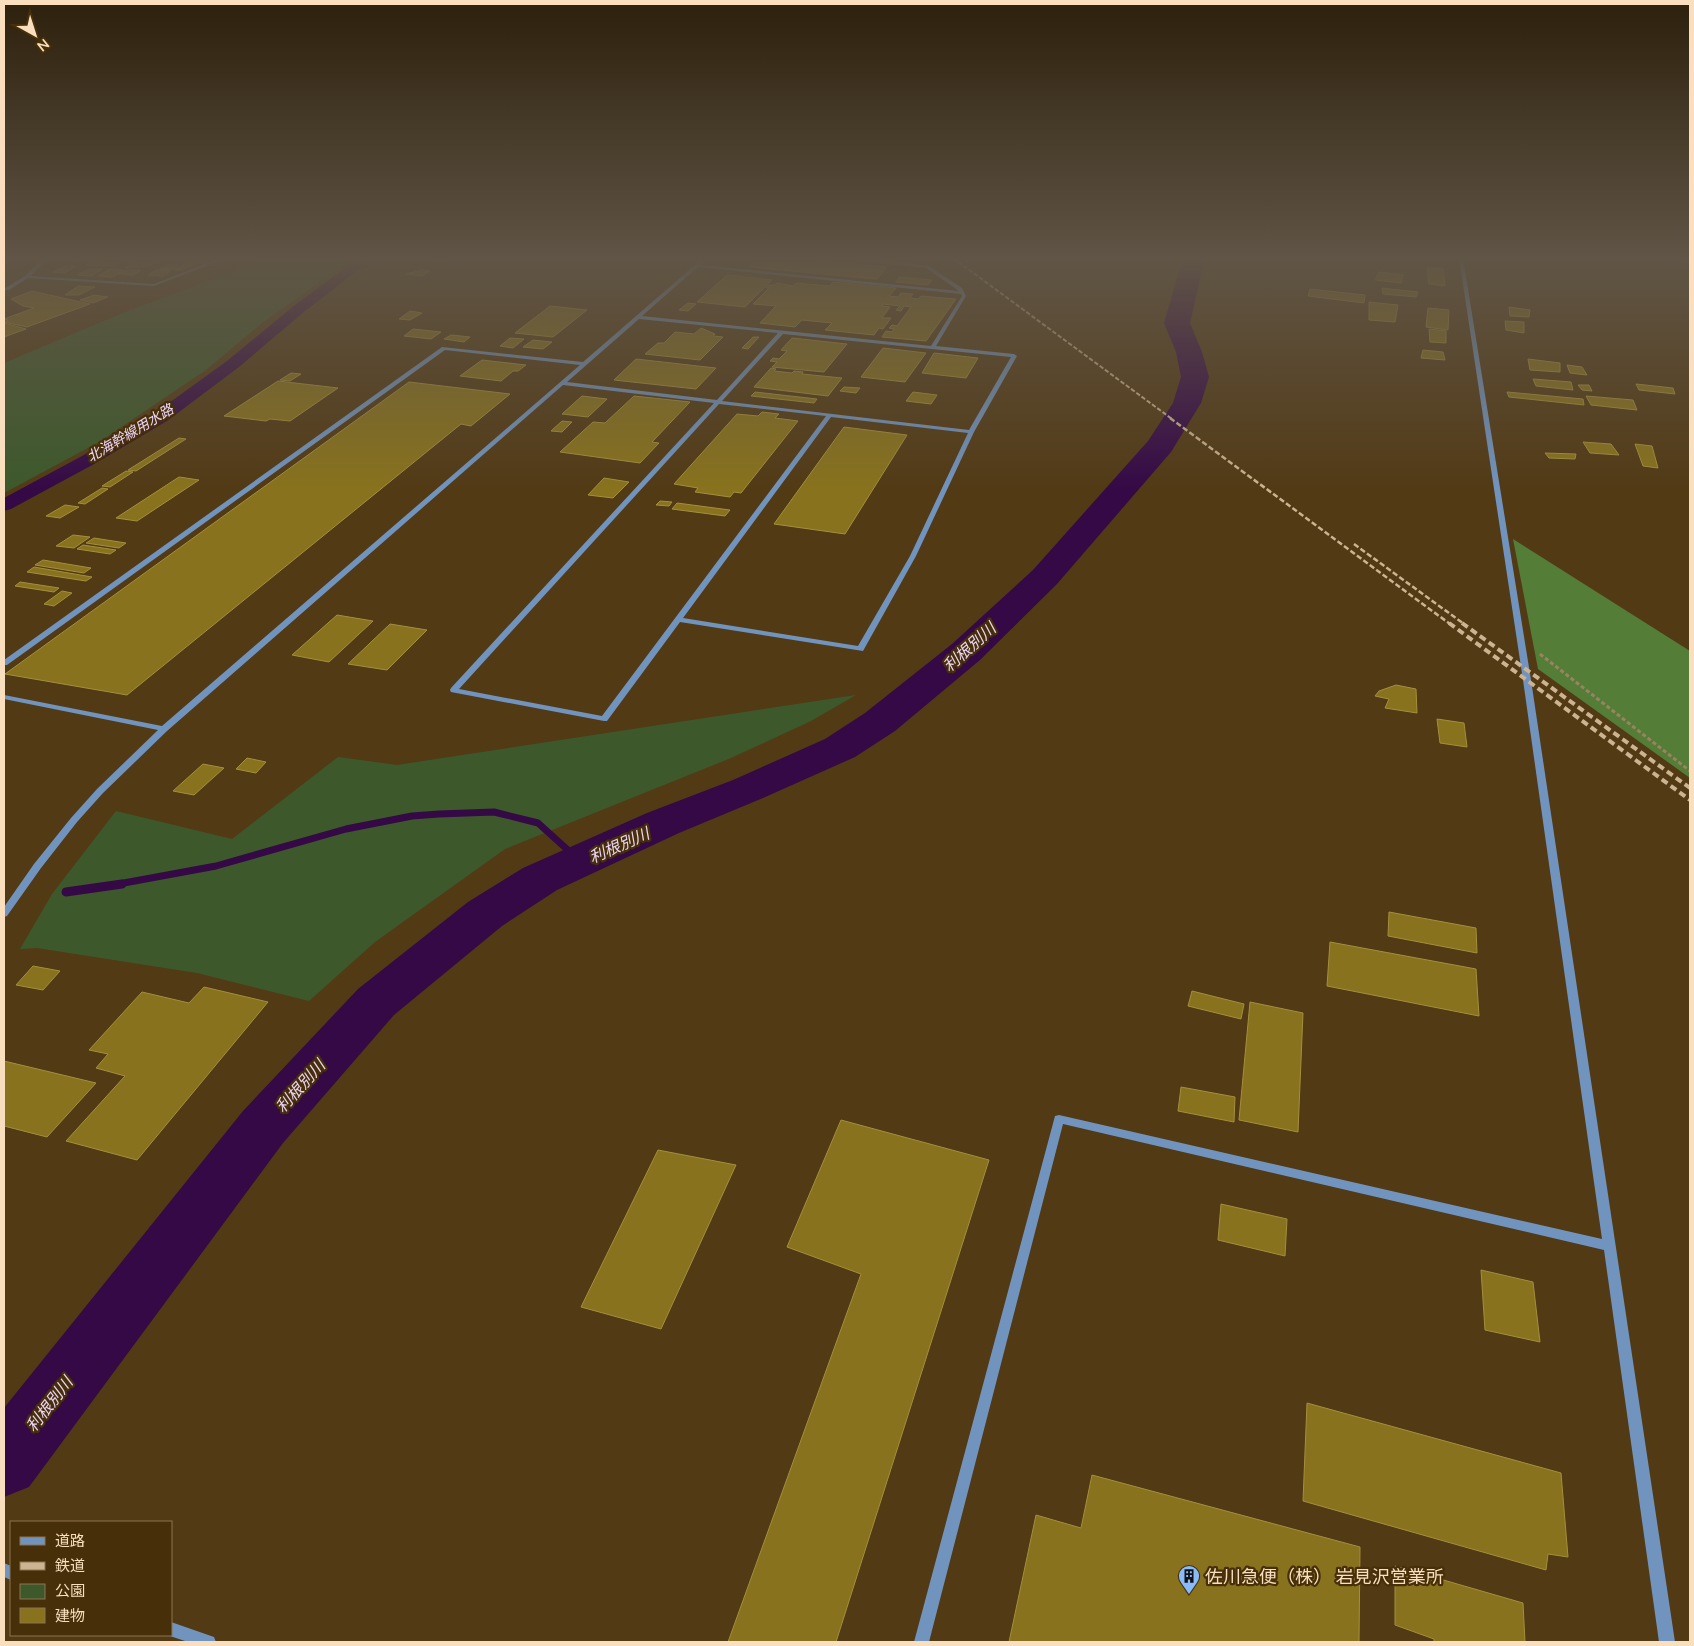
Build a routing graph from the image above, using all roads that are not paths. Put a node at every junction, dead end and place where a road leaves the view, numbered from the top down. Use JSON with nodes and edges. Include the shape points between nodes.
{"nodes":[{"id":1,"x":618,"y":335,"type":"edge"},
{"id":2,"x":779,"y":335,"type":"edge"},
{"id":3,"x":808,"y":335,"type":"edge"},
{"id":4,"x":940,"y":335,"type":"edge"},
{"id":5,"x":1473,"y":335,"type":"edge"},
{"id":6,"x":932,"y":348,"type":"junction"},
{"id":7,"x":584,"y":364,"type":"junction"},
{"id":8,"x":562,"y":383,"type":"junction"},
{"id":9,"x":718,"y":402,"type":"junction"},
{"id":10,"x":830,"y":415,"type":"junction"},
{"id":11,"x":972,"y":432,"type":"junction"},
{"id":12,"x":678,"y":619,"type":"junction"},
{"id":13,"x":4,"y":664,"type":"edge"},
{"id":14,"x":4,"y":697,"type":"edge"},
{"id":15,"x":164,"y":729,"type":"junction"},
{"id":16,"x":4,"y":914,"type":"edge"},
{"id":17,"x":1609,"y":1246,"type":"junction"},
{"id":18,"x":172,"y":1629,"type":"edge"},
{"id":19,"x":208,"y":1642,"type":"edge"},
{"id":20,"x":920,"y":1642,"type":"edge"},
{"id":21,"x":1667,"y":1642,"type":"edge"}],
"edges":[{"from":1,"to":7,"type":"street"},
{"from":2,"to":9,"type":"street"},
{"from":3,"to":6,"type":"street"},
{"from":4,"to":6,"type":"street"},
{"from":5,"to":17,"type":"street"},
{"from":6,"to":11,"type":"lane","via":[[1014,356]]},
{"from":7,"to":8,"type":"street"},
{"from":7,"to":13,"type":"lane","via":[[444,348]]},
{"from":8,"to":9,"type":"lane"},
{"from":8,"to":15,"type":"street"},
{"from":9,"to":10,"type":"lane"},
{"from":9,"to":12,"type":"street","via":[[454,690],[604,719]]},
{"from":10,"to":11,"type":"lane"},
{"from":10,"to":12,"type":"street"},
{"from":11,"to":12,"type":"street","via":[[913,556],[860,649]]},
{"from":14,"to":15,"type":"street"},
{"from":15,"to":16,"type":"street","via":[[65,830]]},
{"from":17,"to":20,"type":"street","via":[[1060,1119]]},
{"from":17,"to":21,"type":"street"},
{"from":18,"to":19,"type":"street"}]}
